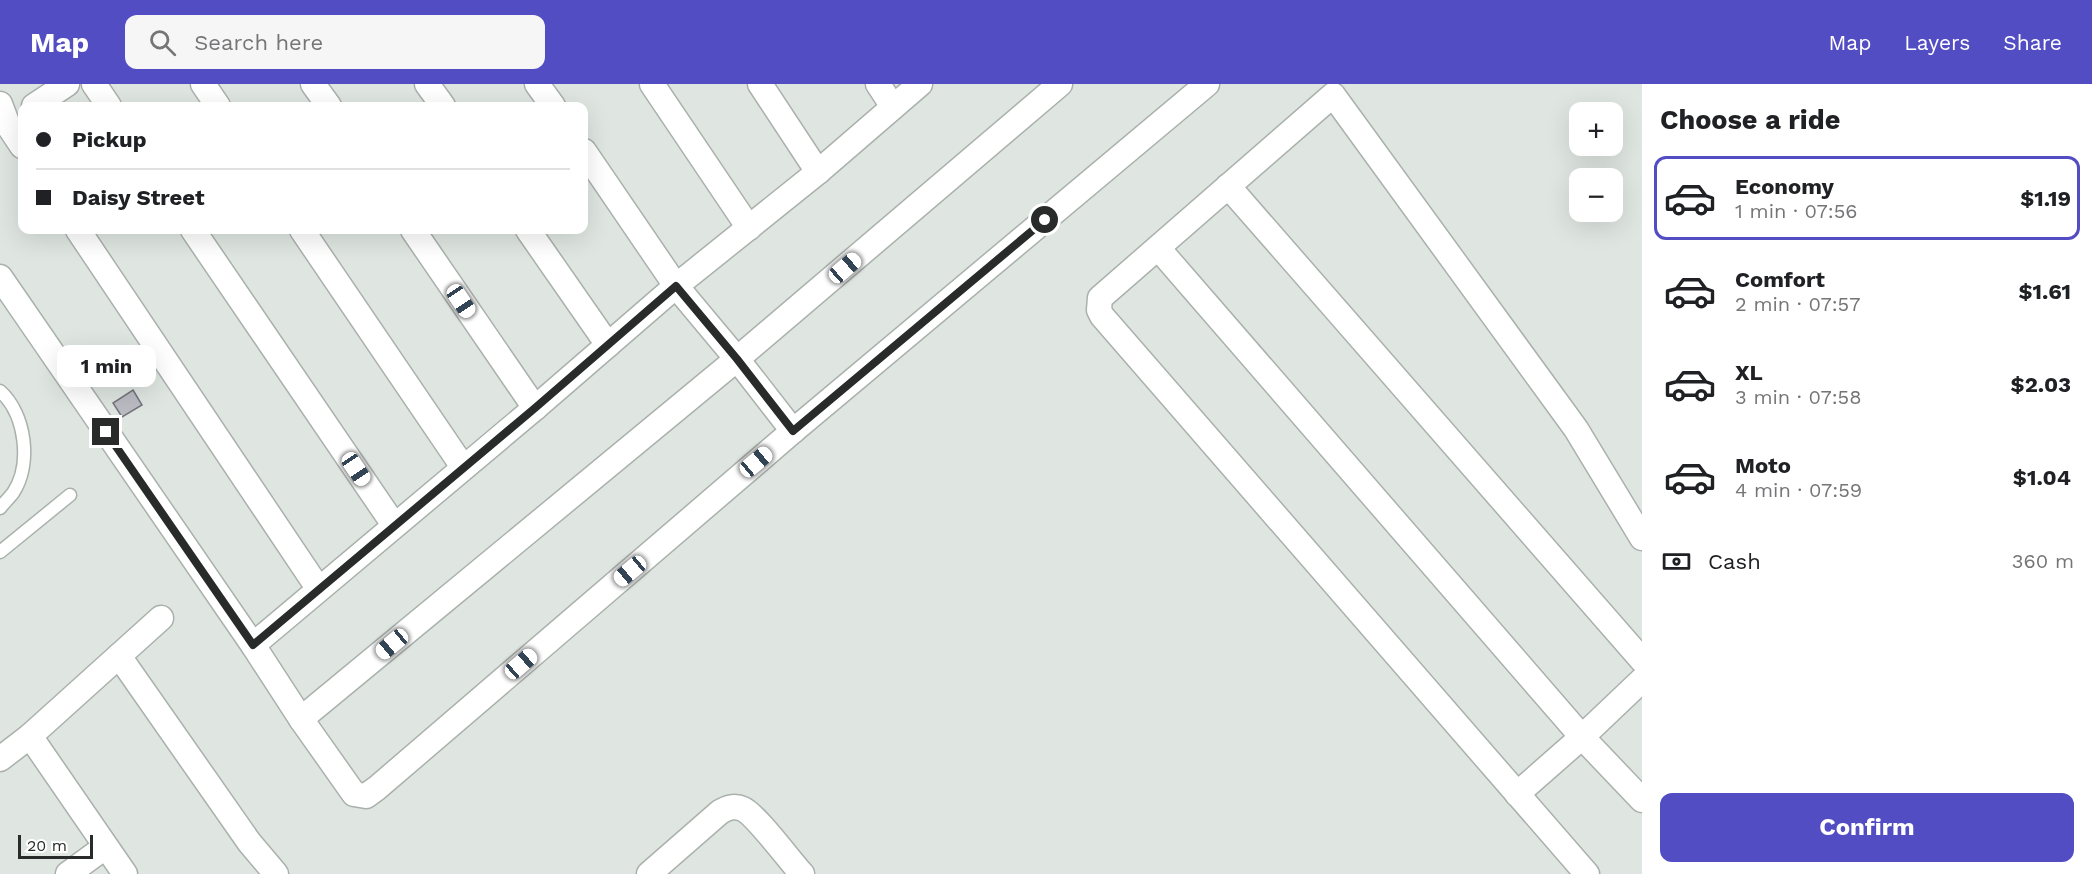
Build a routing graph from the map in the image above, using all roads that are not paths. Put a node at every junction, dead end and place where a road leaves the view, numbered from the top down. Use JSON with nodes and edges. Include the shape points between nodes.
{"nodes":[{"id":1,"x":67,"y":84,"type":"edge"},
{"id":2,"x":94,"y":84,"type":"edge"},
{"id":3,"x":202,"y":84,"type":"edge"},
{"id":4,"x":313,"y":84,"type":"edge"},
{"id":5,"x":427,"y":84,"type":"edge"},
{"id":6,"x":537,"y":84,"type":"edge"},
{"id":7,"x":652,"y":84,"type":"edge"},
{"id":8,"x":760,"y":84,"type":"edge"},
{"id":9,"x":878,"y":84,"type":"edge"},
{"id":10,"x":920,"y":84,"type":"edge"},
{"id":11,"x":1060,"y":84,"type":"edge"},
{"id":12,"x":1207,"y":84,"type":"edge"},
{"id":13,"x":40,"y":102,"type":"edge"},
{"id":14,"x":106,"y":102,"type":"edge"},
{"id":15,"x":215,"y":102,"type":"edge"},
{"id":16,"x":326,"y":102,"type":"edge"},
{"id":17,"x":439,"y":102,"type":"edge"},
{"id":18,"x":550,"y":102,"type":"edge"},
{"id":19,"x":893,"y":107,"type":"junction"},
{"id":20,"x":8,"y":118,"type":"edge"},
{"id":21,"x":18,"y":138,"type":"edge"},
{"id":22,"x":588,"y":157,"type":"edge"},
{"id":23,"x":818,"y":172,"type":"junction"},
{"id":24,"x":1228,"y":186,"type":"junction"},
{"id":25,"x":749,"y":228,"type":"junction"},
{"id":26,"x":81,"y":234,"type":"edge"},
{"id":27,"x":196,"y":234,"type":"edge"},
{"id":28,"x":305,"y":234,"type":"edge"},
{"id":29,"x":416,"y":234,"type":"edge"},
{"id":30,"x":531,"y":234,"type":"edge"},
{"id":31,"x":1158,"y":248,"type":"junction"},
{"id":32,"x":0,"y":277,"type":"edge"},
{"id":33,"x":676,"y":286,"type":"junction"},
{"id":34,"x":608,"y":345,"type":"junction"},
{"id":35,"x":737,"y":359,"type":"junction"},
{"id":36,"x":0,"y":391,"type":"edge"},
{"id":37,"x":535,"y":408,"type":"junction"},
{"id":38,"x":793,"y":431,"type":"junction"},
{"id":39,"x":463,"y":467,"type":"junction"},
{"id":40,"x":70,"y":495,"type":"dead end"},
{"id":41,"x":0,"y":508,"type":"edge"},
{"id":42,"x":394,"y":525,"type":"junction"},
{"id":43,"x":1642,"y":538,"type":"edge"},
{"id":44,"x":0,"y":552,"type":"edge"},
{"id":45,"x":318,"y":588,"type":"junction"},
{"id":46,"x":161,"y":618,"type":"dead end"},
{"id":47,"x":253,"y":645,"type":"junction"},
{"id":48,"x":119,"y":656,"type":"junction"},
{"id":49,"x":1642,"y":660,"type":"edge"},
{"id":50,"x":1642,"y":680,"type":"edge"},
{"id":51,"x":300,"y":719,"type":"junction"},
{"id":52,"x":30,"y":736,"type":"junction"},
{"id":53,"x":1582,"y":737,"type":"junction"},
{"id":54,"x":0,"y":759,"type":"edge"},
{"id":55,"x":1517,"y":794,"type":"junction"},
{"id":56,"x":1641,"y":796,"type":"edge"},
{"id":57,"x":105,"y":847,"type":"junction"},
{"id":58,"x":665,"y":869,"type":"edge"},
{"id":59,"x":68,"y":874,"type":"edge"},
{"id":60,"x":125,"y":874,"type":"edge"},
{"id":61,"x":276,"y":874,"type":"edge"},
{"id":62,"x":802,"y":874,"type":"edge"},
{"id":63,"x":1587,"y":874,"type":"edge"}],
"edges":[{"from":1,"to":13,"type":"street"},
{"from":2,"to":14,"type":"street"},
{"from":3,"to":15,"type":"street"},
{"from":4,"to":16,"type":"street"},
{"from":5,"to":17,"type":"street"},
{"from":6,"to":18,"type":"street"},
{"from":7,"to":25,"type":"street"},
{"from":8,"to":23,"type":"street"},
{"from":9,"to":19,"type":"street"},
{"from":10,"to":19,"type":"street"},
{"from":11,"to":35,"type":"street"},
{"from":12,"to":38,"type":"street"},
{"from":19,"to":23,"type":"street"},
{"from":20,"to":21,"type":"street"},
{"from":22,"to":33,"type":"street"},
{"from":23,"to":25,"type":"street"},
{"from":24,"to":31,"type":"street"},
{"from":24,"to":43,"type":"street","via":[[1333,95],[1576,429]]},
{"from":24,"to":49,"type":"street"},
{"from":25,"to":33,"type":"street"},
{"from":26,"to":45,"type":"street"},
{"from":27,"to":42,"type":"street"},
{"from":28,"to":39,"type":"street"},
{"from":29,"to":37,"type":"street"},
{"from":30,"to":34,"type":"street"},
{"from":31,"to":53,"type":"street"},
{"from":31,"to":55,"type":"street","via":[[1100,298],[1102,316]]},
{"from":32,"to":47,"type":"street"},
{"from":33,"to":34,"type":"street"},
{"from":33,"to":35,"type":"street"},
{"from":34,"to":37,"type":"street"},
{"from":35,"to":38,"type":"street"},
{"from":35,"to":51,"type":"street"},
{"from":36,"to":41,"type":"lane","via":[[22,427],[24,460],[14,492]]},
{"from":37,"to":39,"type":"street"},
{"from":38,"to":51,"type":"street","via":[[366,796],[354,794]]},
{"from":39,"to":42,"type":"street"},
{"from":40,"to":44,"type":"lane"},
{"from":42,"to":45,"type":"street"},
{"from":45,"to":47,"type":"street"},
{"from":46,"to":48,"type":"street"},
{"from":47,"to":51,"type":"street"},
{"from":48,"to":52,"type":"street"},
{"from":48,"to":61,"type":"street","via":[[249,842]]},
{"from":50,"to":53,"type":"street"},
{"from":52,"to":54,"type":"street"},
{"from":52,"to":57,"type":"street"},
{"from":53,"to":55,"type":"street"},
{"from":53,"to":56,"type":"street"},
{"from":55,"to":63,"type":"street"},
{"from":57,"to":59,"type":"street"},
{"from":57,"to":60,"type":"street"},
{"from":58,"to":62,"type":"street","via":[[720,812],[735,807],[750,814]]}]}
